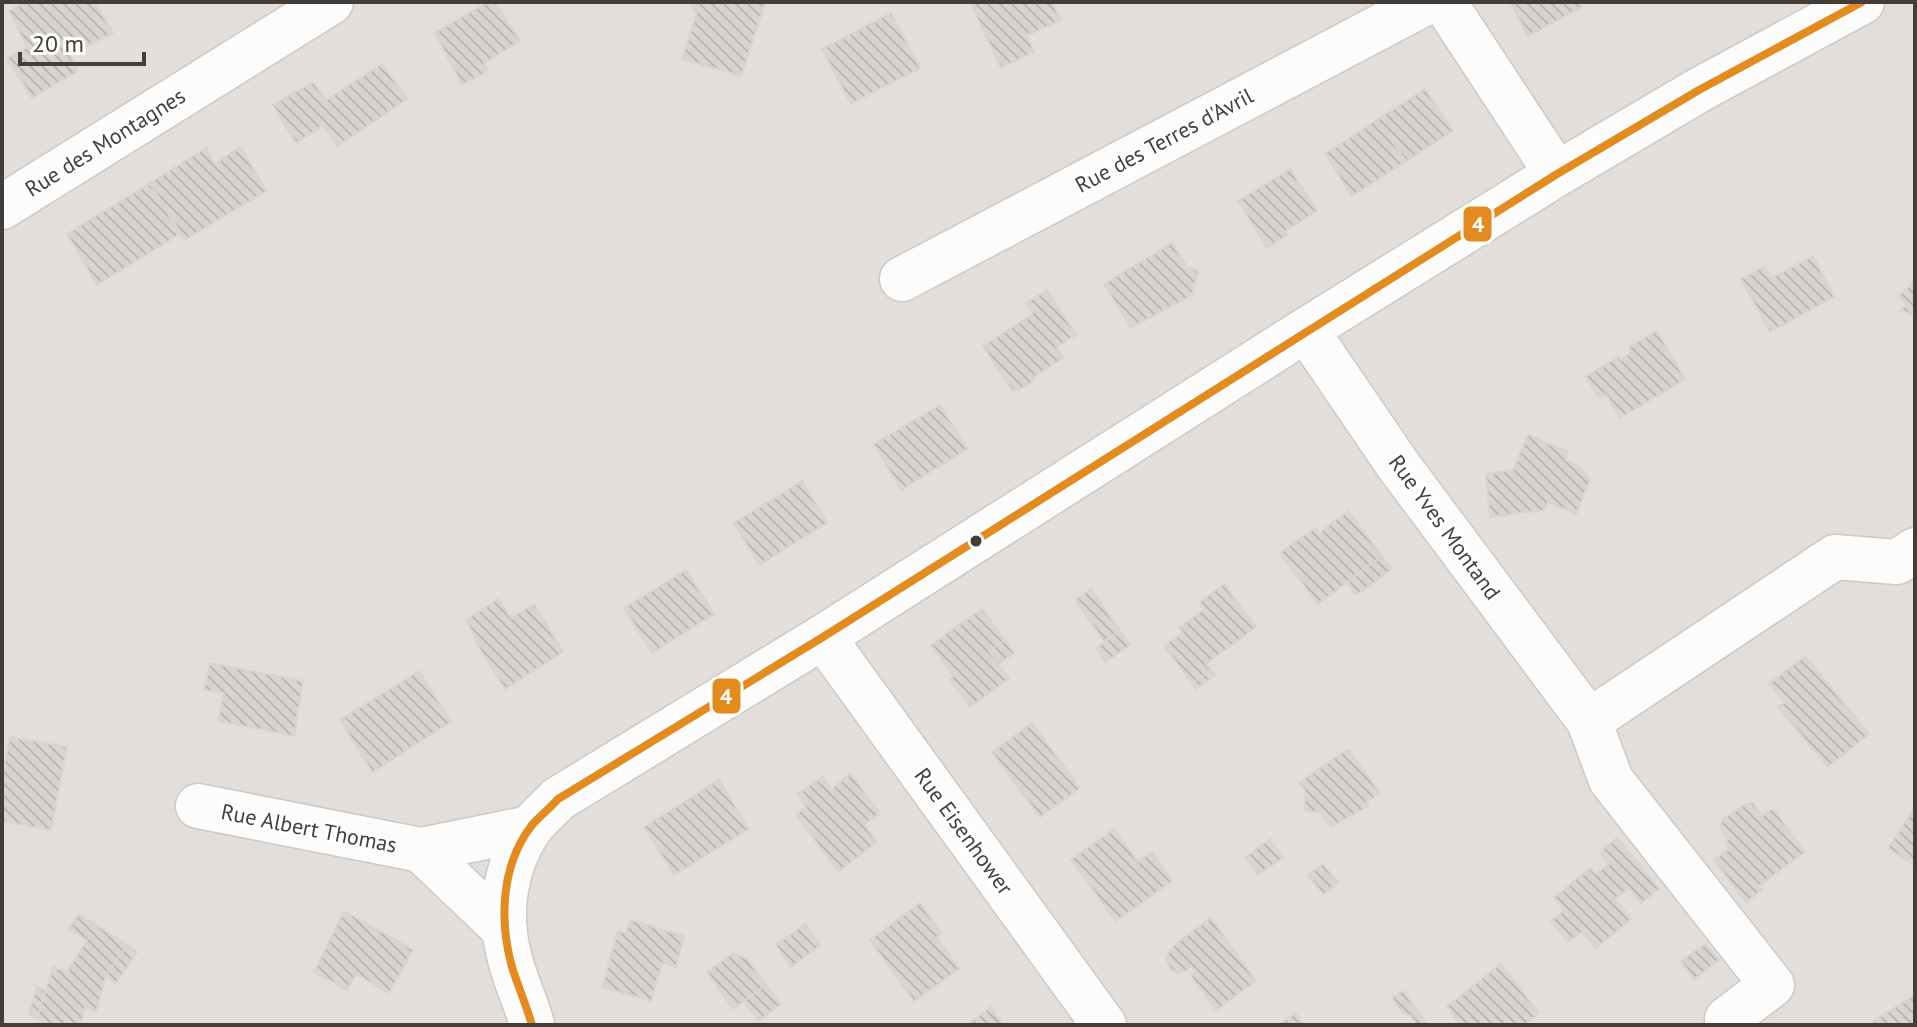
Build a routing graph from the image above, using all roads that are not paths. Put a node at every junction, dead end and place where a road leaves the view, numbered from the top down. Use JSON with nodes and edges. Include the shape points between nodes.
{"nodes":[{"id":1,"x":331,"y":2,"type":"edge"},
{"id":2,"x":1427,"y":2,"type":"edge"},
{"id":3,"x":1444,"y":2,"type":"edge"},
{"id":4,"x":1862,"y":2,"type":"edge"},
{"id":5,"x":1557,"y":174,"type":"junction"},
{"id":6,"x":2,"y":207,"type":"edge"},
{"id":7,"x":902,"y":279,"type":"dead end"},
{"id":8,"x":1306,"y":330,"type":"junction"},
{"id":9,"x":1915,"y":550,"type":"edge"},
{"id":10,"x":823,"y":637,"type":"junction"},
{"id":11,"x":1589,"y":721,"type":"junction"},
{"id":12,"x":198,"y":806,"type":"dead end"},
{"id":13,"x":530,"y":828,"type":"junction"},
{"id":14,"x":421,"y":850,"type":"junction"},
{"id":15,"x":505,"y":930,"type":"junction"},
{"id":16,"x":1727,"y":1019,"type":"dead end"},
{"id":17,"x":532,"y":1025,"type":"edge"},
{"id":18,"x":1104,"y":1025,"type":"edge"}],
"edges":[{"from":1,"to":6,"type":"street","name":"Rue des Montagnes"},
{"from":2,"to":7,"type":"street","name":"Rue des Terres d'Avril"},
{"from":3,"to":5,"type":"street"},
{"from":4,"to":5,"type":"street"},
{"from":5,"to":8,"type":"street"},
{"from":8,"to":10,"type":"street"},
{"from":8,"to":11,"type":"street","name":"Rue Yves Montand","via":[[1398,465]]},
{"from":9,"to":11,"type":"street","via":[[1897,562],[1835,557]]},
{"from":10,"to":13,"type":"street","via":[[558,799]]},
{"from":10,"to":18,"type":"street","name":"Rue Eisenhower"},
{"from":11,"to":16,"type":"street","name":"Rue Yves Montand","via":[[1611,780],[1772,985]]},
{"from":12,"to":14,"type":"street","name":"Rue Albert Thomas"},
{"from":13,"to":14,"type":"street","name":"Rue Albert Thomas"},
{"from":13,"to":15,"type":"street","via":[[506,885]]},
{"from":14,"to":15,"type":"street","name":"Rue Albert Thomas"},
{"from":15,"to":17,"type":"street"}]}
